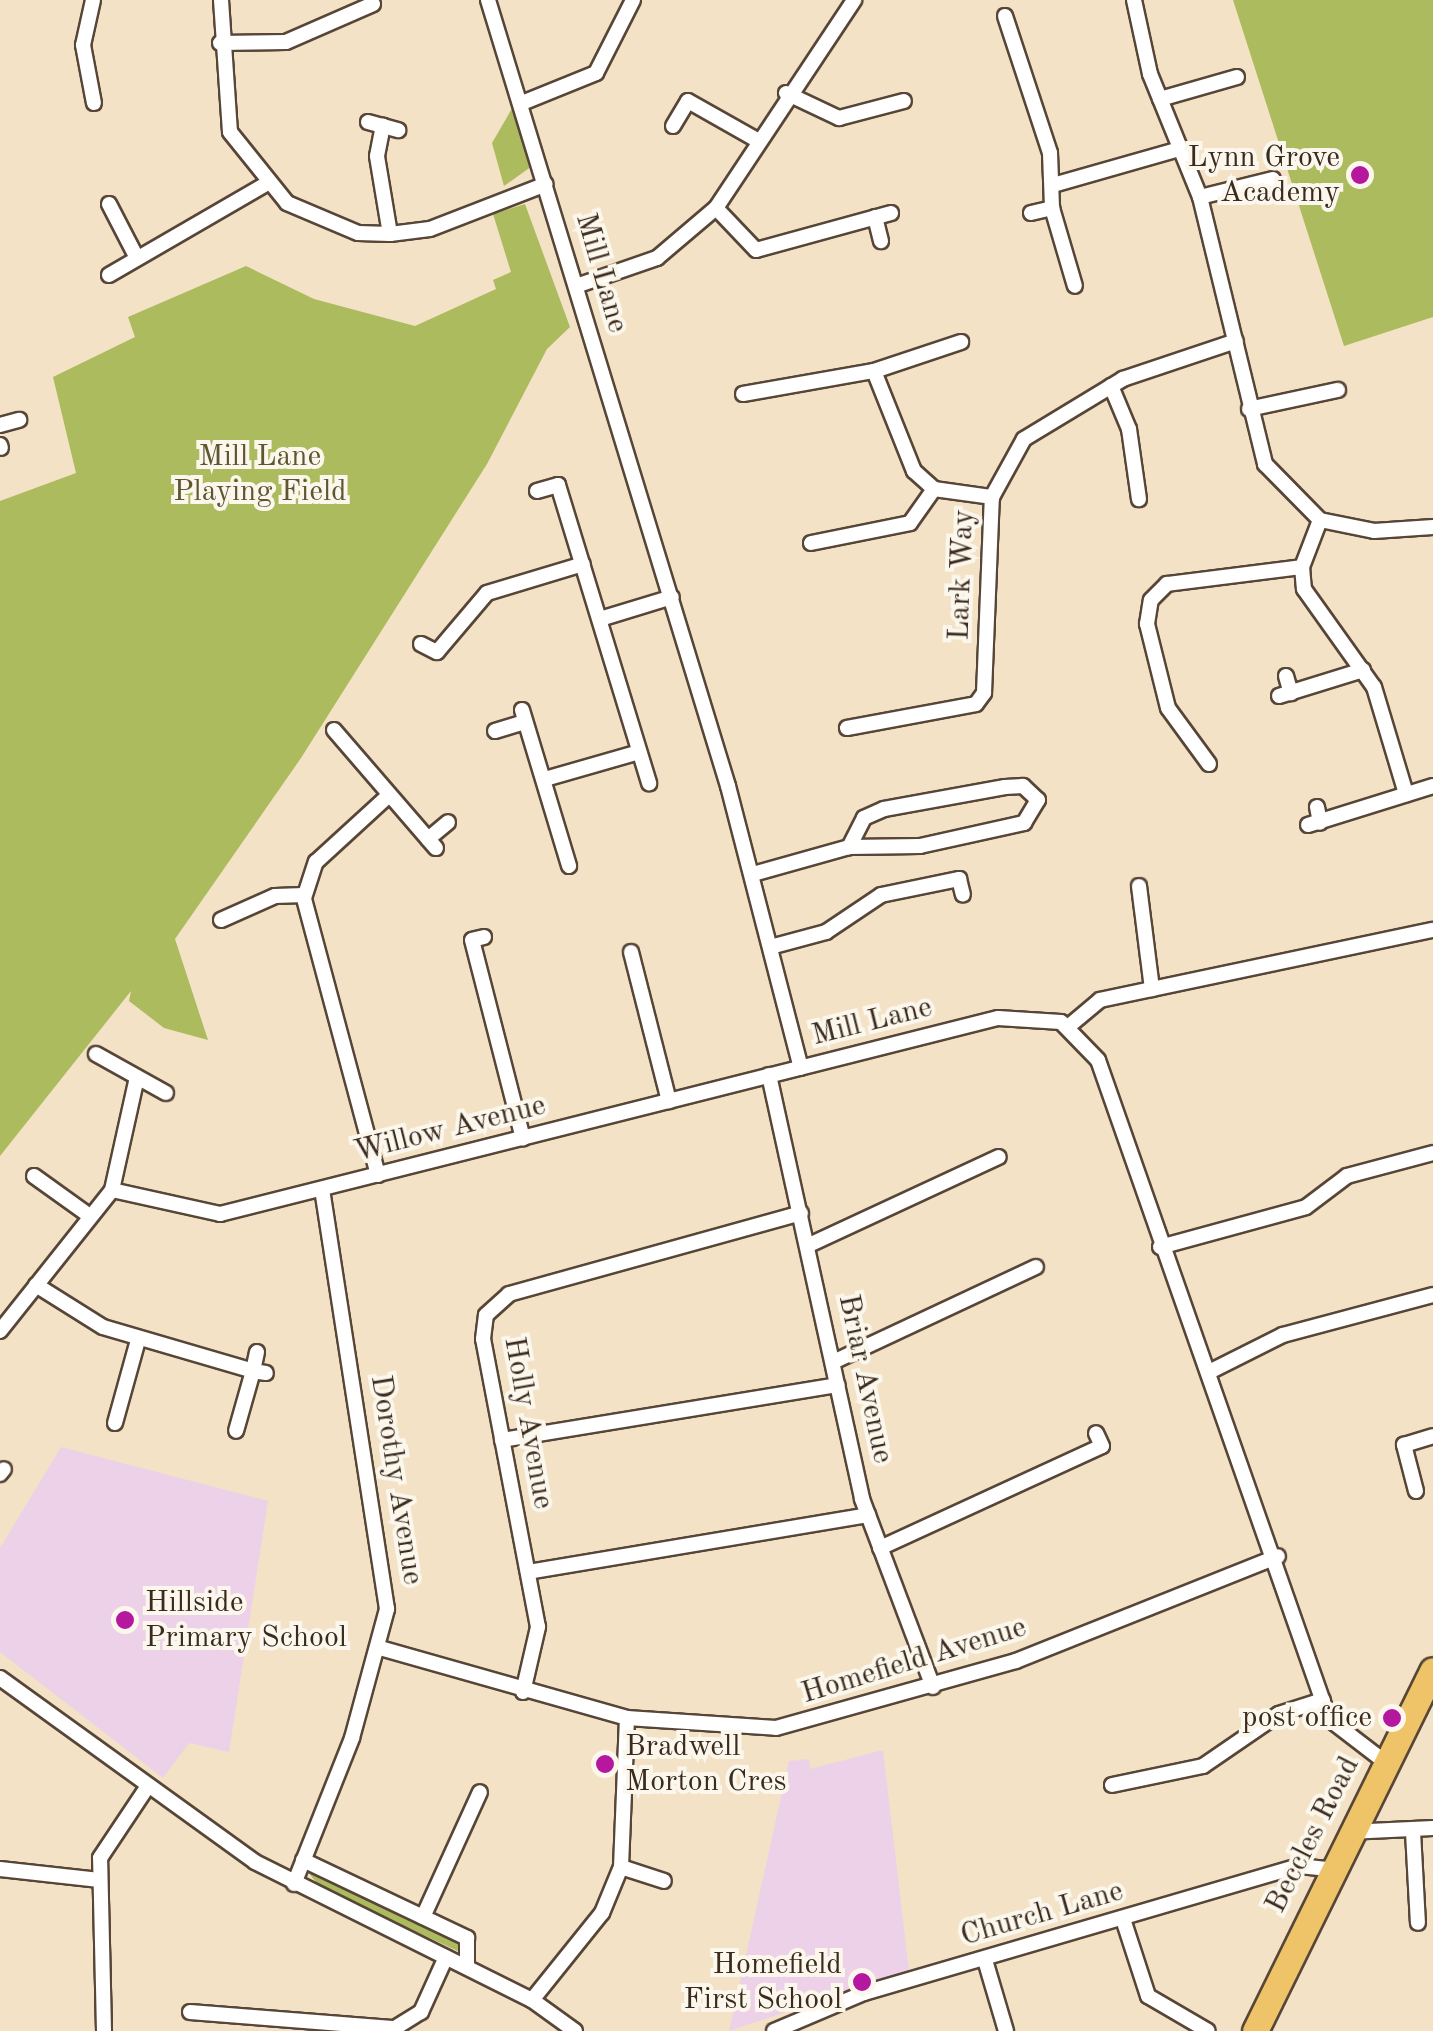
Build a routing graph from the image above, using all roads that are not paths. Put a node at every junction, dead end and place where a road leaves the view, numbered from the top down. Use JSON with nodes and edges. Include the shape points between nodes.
{"nodes":[{"id":1,"x":93,"y":0,"type":"edge"},
{"id":2,"x":221,"y":0,"type":"edge"},
{"id":3,"x":488,"y":0,"type":"edge"},
{"id":4,"x":633,"y":0,"type":"edge"},
{"id":5,"x":854,"y":0,"type":"edge"},
{"id":6,"x":1134,"y":0,"type":"edge"},
{"id":7,"x":372,"y":4,"type":"dead end"},
{"id":8,"x":1004,"y":16,"type":"dead end"},
{"id":9,"x":220,"y":43,"type":"junction"},
{"id":10,"x":1237,"y":77,"type":"dead end"},
{"id":11,"x":786,"y":93,"type":"junction"},
{"id":12,"x":1160,"y":99,"type":"junction"},
{"id":13,"x":904,"y":101,"type":"dead end"},
{"id":14,"x":522,"y":103,"type":"junction"},
{"id":15,"x":94,"y":104,"type":"dead end"},
{"id":16,"x":383,"y":126,"type":"dead end"},
{"id":17,"x":673,"y":126,"type":"dead end"},
{"id":18,"x":757,"y":140,"type":"junction"},
{"id":19,"x":1179,"y":149,"type":"junction"},
{"id":20,"x":1273,"y":179,"type":"dead end"},
{"id":21,"x":546,"y":184,"type":"junction"},
{"id":22,"x":264,"y":185,"type":"junction"},
{"id":23,"x":1053,"y":186,"type":"junction"},
{"id":24,"x":1200,"y":198,"type":"junction"},
{"id":25,"x":109,"y":204,"type":"dead end"},
{"id":26,"x":716,"y":208,"type":"junction"},
{"id":27,"x":1052,"y":208,"type":"junction"},
{"id":28,"x":891,"y":213,"type":"dead end"},
{"id":29,"x":1031,"y":213,"type":"dead end"},
{"id":30,"x":875,"y":217,"type":"junction"},
{"id":31,"x":390,"y":234,"type":"junction"},
{"id":32,"x":882,"y":241,"type":"dead end"},
{"id":33,"x":137,"y":258,"type":"junction"},
{"id":34,"x":109,"y":275,"type":"dead end"},
{"id":35,"x":576,"y":286,"type":"junction"},
{"id":36,"x":1074,"y":286,"type":"dead end"},
{"id":37,"x":1236,"y":341,"type":"junction"},
{"id":38,"x":961,"y":342,"type":"dead end"},
{"id":39,"x":874,"y":371,"type":"junction"},
{"id":40,"x":1110,"y":386,"type":"junction"},
{"id":41,"x":1338,"y":390,"type":"dead end"},
{"id":42,"x":743,"y":394,"type":"dead end"},
{"id":43,"x":1249,"y":409,"type":"junction"},
{"id":44,"x":18,"y":420,"type":"dead end"},
{"id":45,"x":0,"y":425,"type":"edge"},
{"id":46,"x":934,"y":489,"type":"junction"},
{"id":47,"x":537,"y":492,"type":"dead end"},
{"id":48,"x":992,"y":497,"type":"junction"},
{"id":49,"x":1139,"y":499,"type":"dead end"},
{"id":50,"x":1320,"y":520,"type":"junction"},
{"id":51,"x":1433,"y":527,"type":"edge"},
{"id":52,"x":811,"y":543,"type":"dead end"},
{"id":53,"x":583,"y":564,"type":"junction"},
{"id":54,"x":1302,"y":566,"type":"junction"},
{"id":55,"x":672,"y":597,"type":"junction"},
{"id":56,"x":600,"y":619,"type":"junction"},
{"id":57,"x":420,"y":644,"type":"dead end"},
{"id":58,"x":1362,"y":670,"type":"junction"},
{"id":59,"x":1286,"y":676,"type":"dead end"},
{"id":60,"x":847,"y":728,"type":"dead end"},
{"id":61,"x":334,"y":730,"type":"dead end"},
{"id":62,"x":495,"y":731,"type":"dead end"},
{"id":63,"x":639,"y":752,"type":"junction"},
{"id":64,"x":1209,"y":764,"type":"dead end"},
{"id":65,"x":545,"y":779,"type":"junction"},
{"id":66,"x":649,"y":783,"type":"dead end"},
{"id":67,"x":1433,"y":786,"type":"edge"},
{"id":68,"x":390,"y":794,"type":"junction"},
{"id":69,"x":1406,"y":794,"type":"junction"},
{"id":70,"x":1317,"y":807,"type":"dead end"},
{"id":71,"x":448,"y":822,"type":"dead end"},
{"id":72,"x":849,"y":847,"type":"junction"},
{"id":73,"x":570,"y":862,"type":"dead end"},
{"id":74,"x":753,"y":874,"type":"junction"},
{"id":75,"x":1140,"y":886,"type":"dead end"},
{"id":76,"x":304,"y":895,"type":"junction"},
{"id":77,"x":962,"y":895,"type":"dead end"},
{"id":78,"x":221,"y":920,"type":"dead end"},
{"id":79,"x":1433,"y":930,"type":"edge"},
{"id":80,"x":472,"y":940,"type":"dead end"},
{"id":81,"x":774,"y":946,"type":"junction"},
{"id":82,"x":631,"y":952,"type":"dead end"},
{"id":83,"x":1152,"y":989,"type":"junction"},
{"id":84,"x":1069,"y":1026,"type":"junction"},
{"id":85,"x":96,"y":1054,"type":"dead end"},
{"id":86,"x":800,"y":1068,"type":"junction"},
{"id":87,"x":769,"y":1075,"type":"junction"},
{"id":88,"x":136,"y":1082,"type":"junction"},
{"id":89,"x":166,"y":1093,"type":"dead end"},
{"id":90,"x":668,"y":1101,"type":"junction"},
{"id":91,"x":523,"y":1139,"type":"junction"},
{"id":92,"x":1433,"y":1153,"type":"edge"},
{"id":93,"x":999,"y":1156,"type":"dead end"},
{"id":94,"x":34,"y":1176,"type":"dead end"},
{"id":95,"x":378,"y":1176,"type":"junction"},
{"id":96,"x":112,"y":1190,"type":"junction"},
{"id":97,"x":322,"y":1190,"type":"junction"},
{"id":98,"x":801,"y":1212,"type":"junction"},
{"id":99,"x":86,"y":1214,"type":"junction"},
{"id":100,"x":809,"y":1245,"type":"junction"},
{"id":101,"x":1160,"y":1246,"type":"junction"},
{"id":102,"x":1036,"y":1267,"type":"dead end"},
{"id":103,"x":36,"y":1285,"type":"junction"},
{"id":104,"x":1433,"y":1294,"type":"edge"},
{"id":105,"x":3,"y":1320,"type":"edge"},
{"id":106,"x":138,"y":1340,"type":"junction"},
{"id":107,"x":257,"y":1352,"type":"dead end"},
{"id":108,"x":833,"y":1362,"type":"junction"},
{"id":109,"x":259,"y":1372,"type":"junction"},
{"id":110,"x":1210,"y":1372,"type":"junction"},
{"id":111,"x":838,"y":1385,"type":"junction"},
{"id":112,"x":115,"y":1423,"type":"dead end"},
{"id":113,"x":236,"y":1431,"type":"dead end"},
{"id":114,"x":1433,"y":1436,"type":"edge"},
{"id":115,"x":502,"y":1440,"type":"junction"},
{"id":116,"x":1102,"y":1446,"type":"dead end"},
{"id":117,"x":1416,"y":1491,"type":"dead end"},
{"id":118,"x":868,"y":1515,"type":"junction"},
{"id":119,"x":880,"y":1548,"type":"junction"},
{"id":120,"x":1278,"y":1556,"type":"junction"},
{"id":121,"x":528,"y":1572,"type":"junction"},
{"id":122,"x":380,"y":1648,"type":"junction"},
{"id":123,"x":1433,"y":1670,"type":"edge"},
{"id":124,"x":0,"y":1678,"type":"edge"},
{"id":125,"x":933,"y":1687,"type":"junction"},
{"id":126,"x":523,"y":1692,"type":"junction"},
{"id":127,"x":1323,"y":1700,"type":"junction"},
{"id":128,"x":628,"y":1718,"type":"junction"},
{"id":129,"x":1386,"y":1762,"type":"junction"},
{"id":130,"x":1112,"y":1785,"type":"dead end"},
{"id":131,"x":146,"y":1789,"type":"junction"},
{"id":132,"x":480,"y":1792,"type":"dead end"},
{"id":133,"x":1433,"y":1828,"type":"edge"},
{"id":134,"x":1347,"y":1832,"type":"junction"},
{"id":135,"x":1413,"y":1832,"type":"junction"},
{"id":136,"x":303,"y":1860,"type":"junction"},
{"id":137,"x":621,"y":1867,"type":"junction"},
{"id":138,"x":0,"y":1869,"type":"edge"},
{"id":139,"x":1329,"y":1869,"type":"junction"},
{"id":140,"x":99,"y":1880,"type":"junction"},
{"id":141,"x":664,"y":1881,"type":"dead end"},
{"id":142,"x":294,"y":1884,"type":"junction"},
{"id":143,"x":1425,"y":1903,"type":"edge"},
{"id":144,"x":423,"y":1917,"type":"junction"},
{"id":145,"x":1123,"y":1919,"type":"junction"},
{"id":146,"x":1418,"y":1922,"type":"dead end"},
{"id":147,"x":446,"y":1958,"type":"junction"},
{"id":148,"x":985,"y":1960,"type":"junction"},
{"id":149,"x":467,"y":1967,"type":"junction"},
{"id":150,"x":532,"y":2000,"type":"junction"},
{"id":151,"x":190,"y":2012,"type":"dead end"},
{"id":152,"x":104,"y":2031,"type":"edge"},
{"id":153,"x":574,"y":2031,"type":"edge"},
{"id":154,"x":774,"y":2031,"type":"edge"},
{"id":155,"x":1006,"y":2031,"type":"edge"},
{"id":156,"x":1208,"y":2031,"type":"edge"},
{"id":157,"x":1255,"y":2031,"type":"edge"}],
"edges":[{"from":1,"to":15,"type":"street","via":[[83,45]]},
{"from":2,"to":9,"type":"street"},
{"from":3,"to":14,"type":"street","name":"Mill Lane"},
{"from":4,"to":14,"type":"street","via":[[596,73]]},
{"from":5,"to":11,"type":"street"},
{"from":6,"to":12,"type":"street"},
{"from":7,"to":9,"type":"street","via":[[286,42]]},
{"from":8,"to":23,"type":"street"},
{"from":9,"to":22,"type":"street","via":[[230,132]]},
{"from":10,"to":12,"type":"street"},
{"from":11,"to":13,"type":"street","via":[[839,118]]},
{"from":11,"to":18,"type":"street"},
{"from":12,"to":19,"type":"street"},
{"from":14,"to":21,"type":"street","name":"Mill Lane"},
{"from":16,"to":31,"type":"street","via":[[378,190]]},
{"from":17,"to":18,"type":"street","via":[[688,101]]},
{"from":18,"to":26,"type":"street"},
{"from":19,"to":23,"type":"street"},
{"from":19,"to":24,"type":"street"},
{"from":20,"to":24,"type":"street"},
{"from":21,"to":31,"type":"street","via":[[430,229]]},
{"from":21,"to":35,"type":"street","name":"Mill Lane"},
{"from":22,"to":31,"type":"street","via":[[328,224]]},
{"from":22,"to":33,"type":"street"},
{"from":23,"to":27,"type":"street"},
{"from":24,"to":37,"type":"street"},
{"from":25,"to":33,"type":"street"},
{"from":26,"to":30,"type":"street","via":[[756,250]]},
{"from":26,"to":35,"type":"street","via":[[657,258]]},
{"from":27,"to":29,"type":"street"},
{"from":27,"to":36,"type":"street"},
{"from":28,"to":30,"type":"street"},
{"from":30,"to":32,"type":"street"},
{"from":33,"to":34,"type":"street"},
{"from":35,"to":55,"type":"street","name":"Mill Lane"},
{"from":37,"to":40,"type":"street","name":"Lark Way"},
{"from":37,"to":43,"type":"street"},
{"from":38,"to":39,"type":"street"},
{"from":39,"to":42,"type":"street"},
{"from":39,"to":46,"type":"street","via":[[904,454]]},
{"from":40,"to":48,"type":"street","name":"Lark Way","via":[[1024,439]]},
{"from":40,"to":49,"type":"street","via":[[1130,430]]},
{"from":41,"to":43,"type":"street"},
{"from":43,"to":50,"type":"street","via":[[1273,476]]},
{"from":44,"to":45,"type":"street"},
{"from":46,"to":48,"type":"street"},
{"from":46,"to":52,"type":"street","via":[[910,524]]},
{"from":47,"to":53,"type":"street","via":[[558,485]]},
{"from":48,"to":60,"type":"street","name":"Lark Way","via":[[984,694],[976,704]]},
{"from":50,"to":51,"type":"street","via":[[1374,531]]},
{"from":50,"to":54,"type":"street"},
{"from":53,"to":56,"type":"street"},
{"from":53,"to":57,"type":"street","via":[[487,592],[439,658]]},
{"from":54,"to":58,"type":"street","via":[[1312,602]]},
{"from":54,"to":64,"type":"street","via":[[1167,584],[1150,600],[1147,624],[1168,708]]},
{"from":55,"to":56,"type":"street"},
{"from":55,"to":74,"type":"street","name":"Mill Lane"},
{"from":56,"to":63,"type":"street"},
{"from":58,"to":59,"type":"street","via":[[1285,694]]},
{"from":58,"to":69,"type":"street","via":[[1389,721]]},
{"from":61,"to":68,"type":"street"},
{"from":62,"to":65,"type":"street","via":[[524,716]]},
{"from":63,"to":65,"type":"street"},
{"from":63,"to":66,"type":"street"},
{"from":65,"to":73,"type":"street"},
{"from":67,"to":69,"type":"street"},
{"from":68,"to":71,"type":"street","via":[[432,844]]},
{"from":68,"to":76,"type":"street","via":[[329,846]]},
{"from":69,"to":70,"type":"street","via":[[1314,824]]},
{"from":72,"to":72,"type":"street","via":[[864,818],[884,810],[1005,787],[1023,786],[1038,800],[1024,823],[920,846]]},
{"from":72,"to":74,"type":"street"},
{"from":74,"to":81,"type":"street","name":"Mill Lane"},
{"from":75,"to":83,"type":"street"},
{"from":76,"to":78,"type":"street","via":[[276,896]]},
{"from":76,"to":95,"type":"street"},
{"from":77,"to":81,"type":"street","via":[[959,879],[881,894],[826,932]]},
{"from":79,"to":83,"type":"street"},
{"from":80,"to":91,"type":"street"},
{"from":81,"to":86,"type":"street","name":"Mill Lane"},
{"from":82,"to":90,"type":"street"},
{"from":83,"to":84,"type":"street","via":[[1095,1002]]},
{"from":84,"to":86,"type":"street","name":"Mill Lane","via":[[1019,1014]]},
{"from":84,"to":101,"type":"street","via":[[1098,1060]]},
{"from":85,"to":88,"type":"street"},
{"from":86,"to":87,"type":"street","name":"Willow Avenue"},
{"from":87,"to":90,"type":"street","name":"Willow Avenue"},
{"from":87,"to":98,"type":"street","name":"Briar Avenue"},
{"from":88,"to":89,"type":"street"},
{"from":88,"to":96,"type":"street"},
{"from":90,"to":91,"type":"street","name":"Willow Avenue"},
{"from":91,"to":95,"type":"street","name":"Willow Avenue"},
{"from":92,"to":101,"type":"street","via":[[1347,1176],[1306,1207]]},
{"from":93,"to":100,"type":"street"},
{"from":94,"to":99,"type":"street"},
{"from":95,"to":97,"type":"street","name":"Willow Avenue"},
{"from":96,"to":97,"type":"street","name":"Willow Avenue","via":[[220,1214]]},
{"from":96,"to":99,"type":"street"},
{"from":97,"to":122,"type":"street","name":"Dorothy Avenue","via":[[387,1596]]},
{"from":98,"to":100,"type":"street","name":"Briar Avenue"},
{"from":98,"to":115,"type":"street","name":"Holly Avenue","via":[[499,1300],[482,1331]]},
{"from":99,"to":103,"type":"street"},
{"from":100,"to":108,"type":"street","name":"Briar Avenue"},
{"from":101,"to":110,"type":"street"},
{"from":102,"to":108,"type":"street"},
{"from":103,"to":105,"type":"street"},
{"from":103,"to":106,"type":"street"},
{"from":104,"to":110,"type":"street","via":[[1283,1335]]},
{"from":106,"to":109,"type":"street"},
{"from":106,"to":112,"type":"street"},
{"from":107,"to":109,"type":"street"},
{"from":108,"to":111,"type":"street","name":"Briar Avenue"},
{"from":109,"to":113,"type":"street"},
{"from":110,"to":120,"type":"street"},
{"from":111,"to":115,"type":"street"},
{"from":111,"to":118,"type":"street","name":"Briar Avenue"},
{"from":114,"to":117,"type":"street","via":[[1404,1444]]},
{"from":115,"to":121,"type":"street","name":"Holly Avenue"},
{"from":116,"to":119,"type":"street"},
{"from":118,"to":119,"type":"street","name":"Briar Avenue"},
{"from":118,"to":121,"type":"street"},
{"from":119,"to":125,"type":"street","name":"Briar Avenue"},
{"from":120,"to":125,"type":"street","name":"Homefield Avenue"},
{"from":120,"to":127,"type":"street"},
{"from":121,"to":126,"type":"street","name":"Holly Avenue","via":[[538,1627]]},
{"from":122,"to":126,"type":"street","name":"Homefield Avenue"},
{"from":122,"to":136,"type":"street","name":"Dorothy Avenue"},
{"from":123,"to":129,"type":"highway","name":"Beccles Road"},
{"from":124,"to":131,"type":"street"},
{"from":125,"to":128,"type":"street","name":"Homefield Avenue","via":[[776,1728]]},
{"from":126,"to":128,"type":"street","name":"Homefield Avenue"},
{"from":127,"to":129,"type":"street","via":[[1339,1735]]},
{"from":127,"to":130,"type":"street","via":[[1279,1714],[1203,1766]]},
{"from":128,"to":137,"type":"street"},
{"from":129,"to":134,"type":"highway","name":"Beccles Road"},
{"from":131,"to":140,"type":"street","via":[[102,1848]]},
{"from":131,"to":142,"type":"street"},
{"from":132,"to":144,"type":"street"},
{"from":133,"to":135,"type":"street"},
{"from":134,"to":135,"type":"street"},
{"from":134,"to":139,"type":"highway","name":"Beccles Road"},
{"from":135,"to":143,"type":"street"},
{"from":136,"to":142,"type":"street","name":"Dorothy Avenue"},
{"from":136,"to":144,"type":"street"},
{"from":137,"to":141,"type":"street"},
{"from":137,"to":150,"type":"street","via":[[602,1913]]},
{"from":138,"to":140,"type":"street"},
{"from":139,"to":145,"type":"street","name":"Church Lane","via":[[1300,1866]]},
{"from":139,"to":157,"type":"highway","name":"Beccles Road"},
{"from":140,"to":152,"type":"street"},
{"from":142,"to":147,"type":"street"},
{"from":143,"to":146,"type":"street"},
{"from":144,"to":149,"type":"street","via":[[472,1944]]},
{"from":145,"to":148,"type":"street","name":"Church Lane"},
{"from":145,"to":156,"type":"street","via":[[1148,1996]]},
{"from":147,"to":149,"type":"street"},
{"from":147,"to":151,"type":"street","via":[[420,2012],[403,2026]]},
{"from":148,"to":154,"type":"street","name":"Church Lane","via":[[864,1993]]},
{"from":148,"to":155,"type":"street"},
{"from":149,"to":150,"type":"street"},
{"from":150,"to":153,"type":"street"}]}
